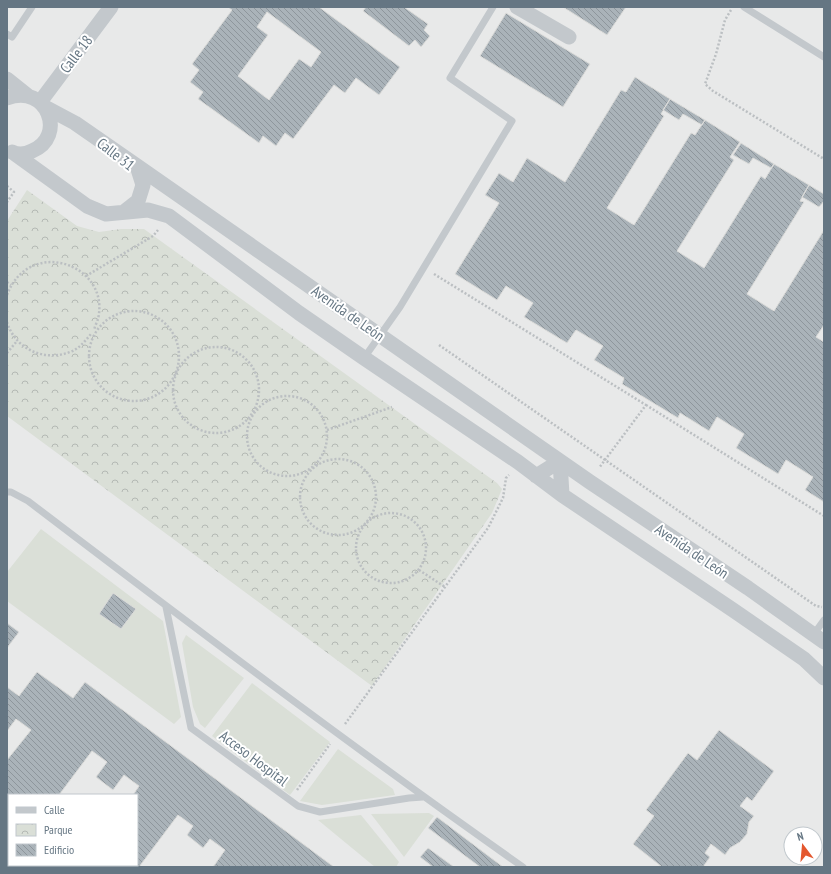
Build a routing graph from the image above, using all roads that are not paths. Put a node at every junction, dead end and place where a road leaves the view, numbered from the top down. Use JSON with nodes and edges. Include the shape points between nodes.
{"nodes":[{"id":1,"x":32,"y":7,"type":"edge"},
{"id":2,"x":111,"y":7,"type":"edge"},
{"id":3,"x":493,"y":7,"type":"edge"},
{"id":4,"x":517,"y":7,"type":"edge"},
{"id":5,"x":744,"y":7,"type":"edge"},
{"id":6,"x":7,"y":34,"type":"edge"},
{"id":7,"x":569,"y":37,"type":"dead end"},
{"id":8,"x":824,"y":57,"type":"edge"},
{"id":9,"x":7,"y":79,"type":"edge"},
{"id":10,"x":27,"y":95,"type":"junction"},
{"id":11,"x":7,"y":98,"type":"edge"},
{"id":12,"x":43,"y":105,"type":"junction"},
{"id":13,"x":11,"y":152,"type":"edge"},
{"id":14,"x":137,"y":166,"type":"junction"},
{"id":15,"x":124,"y":212,"type":"junction"},
{"id":16,"x":380,"y":336,"type":"junction"},
{"id":17,"x":364,"y":358,"type":"junction"},
{"id":18,"x":560,"y":461,"type":"junction"},
{"id":19,"x":536,"y":476,"type":"junction"},
{"id":20,"x":7,"y":492,"type":"edge"},
{"id":21,"x":562,"y":495,"type":"junction"},
{"id":22,"x":166,"y":607,"type":"junction"},
{"id":23,"x":824,"y":620,"type":"edge"},
{"id":24,"x":819,"y":638,"type":"edge"},
{"id":25,"x":824,"y":678,"type":"edge"},
{"id":26,"x":423,"y":797,"type":"junction"},
{"id":27,"x":523,"y":867,"type":"edge"}],
"edges":[{"from":1,"to":6,"type":"lane","via":[[12,37]]},
{"from":2,"to":12,"type":"street","name":"Calle 18"},
{"from":3,"to":16,"type":"lane","via":[[450,78],[512,120]]},
{"from":4,"to":7,"type":"street"},
{"from":5,"to":8,"type":"lane"},
{"from":9,"to":10,"type":"street"},
{"from":10,"to":11,"type":"street"},
{"from":10,"to":12,"type":"street","name":"Calle 31"},
{"from":12,"to":13,"type":"street","via":[[50,118],[50,130],[46,141],[38,149],[27,153]]},
{"from":12,"to":14,"type":"street","name":"Calle 31"},
{"from":13,"to":15,"type":"street","via":[[87,206],[106,214]]},
{"from":14,"to":15,"type":"street","name":"Calle 31","via":[[143,185],[138,201]]},
{"from":14,"to":16,"type":"street","name":"Avenida de León"},
{"from":15,"to":17,"type":"street","name":"Avenida de León","via":[[148,210],[169,216]]},
{"from":16,"to":17,"type":"lane"},
{"from":16,"to":18,"type":"street","name":"Avenida de León"},
{"from":17,"to":19,"type":"street","name":"Avenida de León"},
{"from":18,"to":19,"type":"street"},
{"from":18,"to":21,"type":"street"},
{"from":18,"to":24,"type":"street","name":"Avenida de León"},
{"from":19,"to":21,"type":"street","name":"Avenida de León"},
{"from":20,"to":22,"type":"lane","via":[[28,500]]},
{"from":21,"to":25,"type":"street","name":"Avenida de León","via":[[804,659]]},
{"from":22,"to":26,"type":"lane"},
{"from":22,"to":26,"type":"lane","name":"Acceso Hospital","via":[[191,728],[298,806],[320,812]]},
{"from":23,"to":24,"type":"lane"},
{"from":26,"to":27,"type":"lane"}]}
